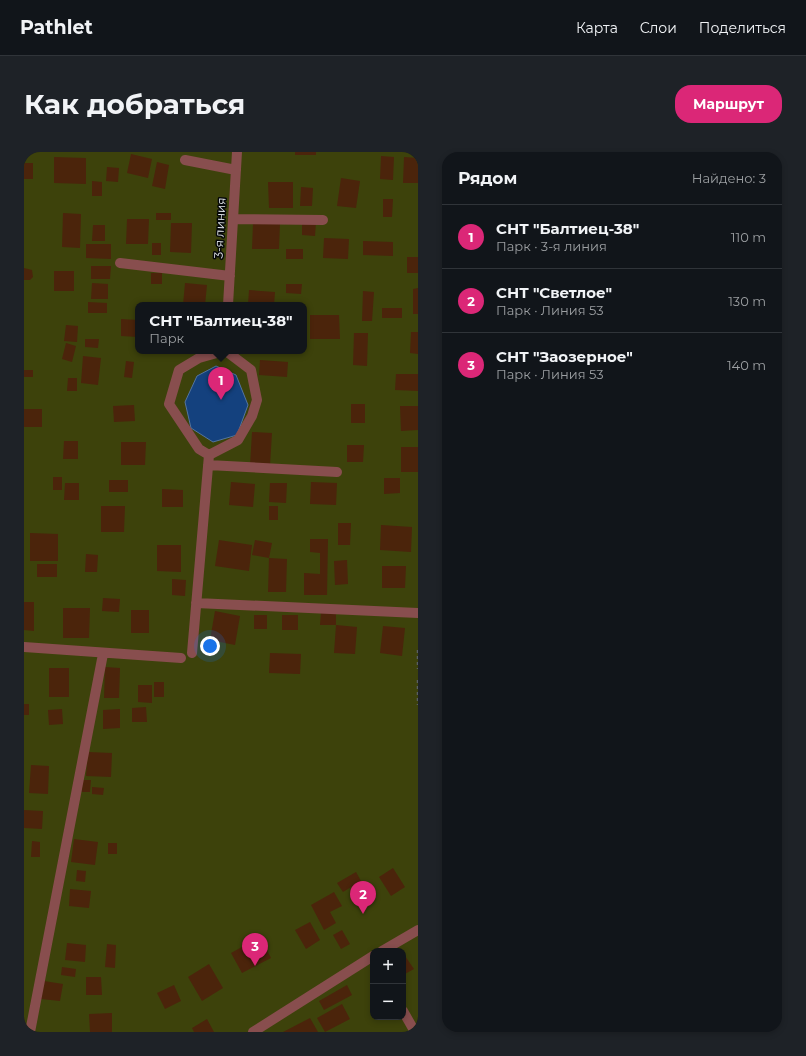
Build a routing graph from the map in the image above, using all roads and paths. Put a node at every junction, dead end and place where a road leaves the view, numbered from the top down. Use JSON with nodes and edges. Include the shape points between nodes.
{"nodes":[{"id":1,"x":237,"y":152,"type":"edge"},
{"id":2,"x":185,"y":160,"type":"dead end"},
{"id":3,"x":236,"y":170,"type":"junction"},
{"id":4,"x":233,"y":219,"type":"junction"},
{"id":5,"x":323,"y":220,"type":"dead end"},
{"id":6,"x":120,"y":263,"type":"dead end"},
{"id":7,"x":230,"y":276,"type":"junction"},
{"id":8,"x":228,"y":302,"type":"edge"},
{"id":9,"x":214,"y":354,"type":"edge"},
{"id":10,"x":229,"y":354,"type":"edge"},
{"id":11,"x":209,"y":455,"type":"junction"},
{"id":12,"x":208,"y":465,"type":"junction"},
{"id":13,"x":337,"y":472,"type":"dead end"},
{"id":14,"x":196,"y":603,"type":"junction"},
{"id":15,"x":418,"y":613,"type":"edge"},
{"id":16,"x":24,"y":647,"type":"edge"},
{"id":17,"x":418,"y":650,"type":"edge"},
{"id":18,"x":192,"y":653,"type":"dead end"},
{"id":19,"x":103,"y":654,"type":"junction"},
{"id":20,"x":181,"y":658,"type":"dead end"},
{"id":21,"x":418,"y":669,"type":"edge"},
{"id":22,"x":418,"y":680,"type":"edge"},
{"id":23,"x":418,"y":705,"type":"edge"},
{"id":24,"x":418,"y":930,"type":"edge"},
{"id":25,"x":387,"y":948,"type":"edge"},
{"id":26,"x":370,"y":959,"type":"edge"},
{"id":27,"x":406,"y":1016,"type":"edge"},
{"id":28,"x":30,"y":1032,"type":"edge"},
{"id":29,"x":252,"y":1032,"type":"edge"},
{"id":30,"x":415,"y":1032,"type":"edge"}],
"edges":[{"from":1,"to":3,"type":"street","name":"3-я линия"},
{"from":2,"to":3,"type":"street"},
{"from":3,"to":4,"type":"street","name":"3-я линия"},
{"from":4,"to":5,"type":"street"},
{"from":4,"to":7,"type":"street","name":"3-я линия"},
{"from":6,"to":7,"type":"street"},
{"from":7,"to":8,"type":"street","name":"3-я линия"},
{"from":9,"to":11,"type":"street","via":[[199,358],[178,370],[169,404],[199,449]]},
{"from":10,"to":11,"type":"street","via":[[251,370],[257,400],[252,416],[238,440]]},
{"from":11,"to":12,"type":"street"},
{"from":12,"to":13,"type":"street"},
{"from":12,"to":14,"type":"street"},
{"from":14,"to":15,"type":"street"},
{"from":14,"to":18,"type":"street"},
{"from":16,"to":19,"type":"street"},
{"from":17,"to":21,"type":"path"},
{"from":19,"to":20,"type":"street"},
{"from":19,"to":28,"type":"street"},
{"from":22,"to":23,"type":"path"},
{"from":24,"to":25,"type":"street"},
{"from":26,"to":29,"type":"street"},
{"from":27,"to":30,"type":"street"}]}
